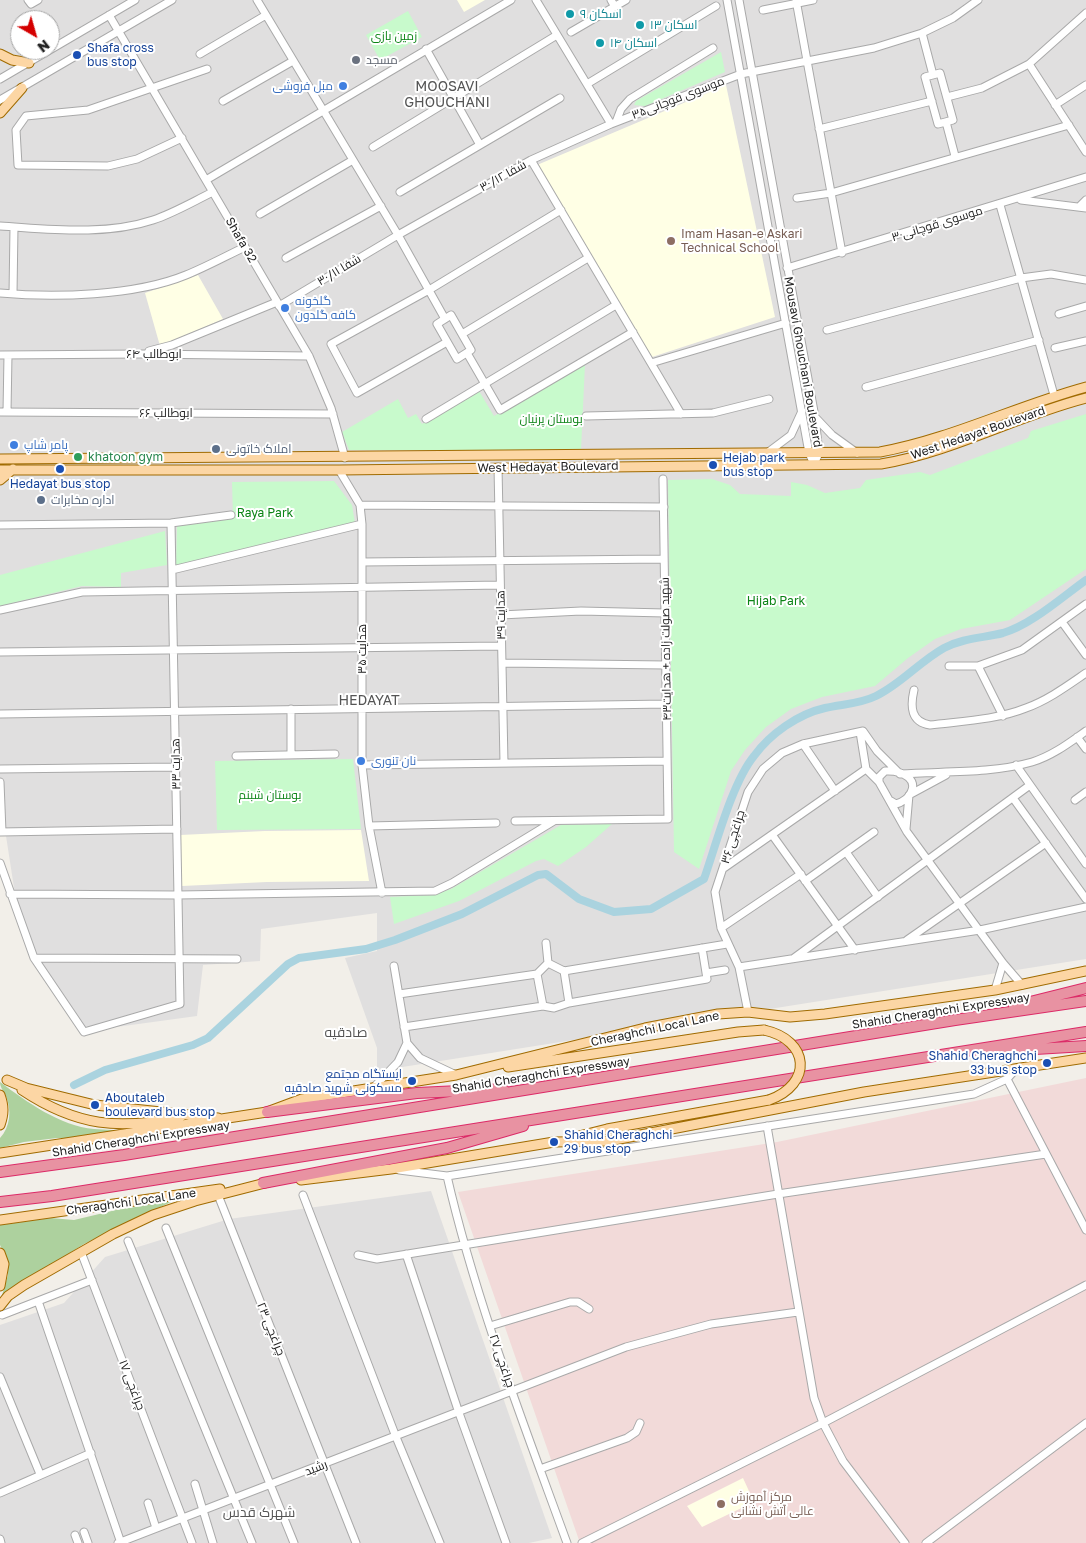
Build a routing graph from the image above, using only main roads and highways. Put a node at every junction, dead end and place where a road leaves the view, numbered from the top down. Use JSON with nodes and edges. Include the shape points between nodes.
{"nodes":[{"id":1,"x":0,"y":54,"type":"edge"},
{"id":2,"x":29,"y":63,"type":"road end"},
{"id":3,"x":22,"y":88,"type":"road end"},
{"id":4,"x":0,"y":113,"type":"edge"},
{"id":5,"x":1086,"y":387,"type":"edge"},
{"id":6,"x":1086,"y":398,"type":"edge"},
{"id":7,"x":0,"y":451,"type":"edge"},
{"id":8,"x":580,"y":456,"type":"junction"},
{"id":9,"x":246,"y":458,"type":"junction"},
{"id":10,"x":4,"y":459,"type":"edge"},
{"id":11,"x":580,"y":466,"type":"junction"},
{"id":12,"x":14,"y":469,"type":"junction"},
{"id":13,"x":0,"y":470,"type":"edge"},
{"id":14,"x":246,"y":470,"type":"junction"},
{"id":15,"x":0,"y":480,"type":"edge"},
{"id":16,"x":1086,"y":971,"type":"edge"},
{"id":17,"x":1086,"y":988,"type":"edge"},
{"id":18,"x":1086,"y":1001,"type":"edge"},
{"id":19,"x":955,"y":1020,"type":"junction"},
{"id":20,"x":1086,"y":1032,"type":"edge"},
{"id":21,"x":1086,"y":1046,"type":"edge"},
{"id":22,"x":966,"y":1051,"type":"junction"},
{"id":23,"x":1086,"y":1058,"type":"edge"},
{"id":24,"x":456,"y":1075,"type":"junction"},
{"id":25,"x":4,"y":1077,"type":"edge"},
{"id":26,"x":531,"y":1089,"type":"junction"},
{"id":27,"x":0,"y":1095,"type":"edge"},
{"id":28,"x":267,"y":1112,"type":"junction"},
{"id":29,"x":192,"y":1114,"type":"junction"},
{"id":30,"x":548,"y":1117,"type":"junction"},
{"id":31,"x":228,"y":1119,"type":"junction"},
{"id":32,"x":0,"y":1125,"type":"edge"},
{"id":33,"x":562,"y":1141,"type":"junction"},
{"id":34,"x":0,"y":1153,"type":"edge"},
{"id":35,"x":0,"y":1172,"type":"edge"},
{"id":36,"x":263,"y":1183,"type":"junction"},
{"id":37,"x":0,"y":1202,"type":"edge"},
{"id":38,"x":0,"y":1220,"type":"edge"},
{"id":39,"x":0,"y":1253,"type":"edge"},
{"id":40,"x":0,"y":1286,"type":"edge"},
{"id":41,"x":1,"y":1310,"type":"edge"}],
"edges":[{"from":1,"to":2,"type":"main road"},
{"from":3,"to":4,"type":"main road"},
{"from":5,"to":8,"type":"main road","name":"West Hedayat Boulevard","via":[[923,442],[880,452]]},
{"from":6,"to":11,"type":"main road","name":"West Hedayat Boulevard","via":[[881,464]]},
{"from":7,"to":10,"type":"main road"},
{"from":8,"to":9,"type":"main road","name":"West Hedayat Boulevard"},
{"from":8,"to":11,"type":"main road"},
{"from":9,"to":10,"type":"main road","name":"West Hedayat Boulevard"},
{"from":9,"to":14,"type":"main road"},
{"from":11,"to":14,"type":"main road","name":"West Hedayat Boulevard"},
{"from":12,"to":13,"type":"main road","name":"West Hedayat Boulevard"},
{"from":12,"to":14,"type":"main road","name":"West Hedayat Boulevard"},
{"from":12,"to":15,"type":"main road"},
{"from":16,"to":24,"type":"main road","name":"Cheraghchi Local Lane","via":[[995,990],[825,1014],[790,1017],[748,1012],[718,1014],[645,1028]]},
{"from":17,"to":19,"type":"highway"},
{"from":18,"to":19,"type":"highway","name":"Shahid Cheraghchi Expressway"},
{"from":19,"to":26,"type":"highway","name":"Shahid Cheraghchi Expressway"},
{"from":20,"to":22,"type":"highway"},
{"from":21,"to":22,"type":"highway"},
{"from":22,"to":30,"type":"highway"},
{"from":23,"to":33,"type":"main road","via":[[864,1092],[609,1141]]},
{"from":24,"to":28,"type":"main road","name":"Cheraghchi Local Lane","via":[[302,1099]]},
{"from":24,"to":33,"type":"main road","bridge":true,"via":[[764,1030],[782,1035],[795,1047],[800,1060],[794,1085],[782,1096],[607,1129]]},
{"from":25,"to":29,"type":"main road","via":[[26,1088],[95,1105]]},
{"from":25,"to":29,"type":"main road","via":[[55,1110],[96,1123],[134,1125]]},
{"from":26,"to":28,"type":"highway","via":[[478,1088],[417,1093]]},
{"from":26,"to":35,"type":"highway","name":"Shahid Cheraghchi Expressway"},
{"from":27,"to":32,"type":"main road","via":[[4,1116]]},
{"from":28,"to":31,"type":"main road","name":"Cheraghchi Local Lane"},
{"from":29,"to":31,"type":"main road"},
{"from":30,"to":36,"type":"highway","via":[[447,1148]]},
{"from":30,"to":37,"type":"highway"},
{"from":31,"to":34,"type":"main road","name":"Cheraghchi Local Lane"},
{"from":33,"to":36,"type":"main road","via":[[391,1169]]},
{"from":36,"to":38,"type":"main road","name":"Cheraghchi Local Lane"},
{"from":36,"to":41,"type":"main road","via":[[153,1215],[24,1285],[8,1296]]},
{"from":39,"to":40,"type":"main road","via":[[4,1264]]}]}
